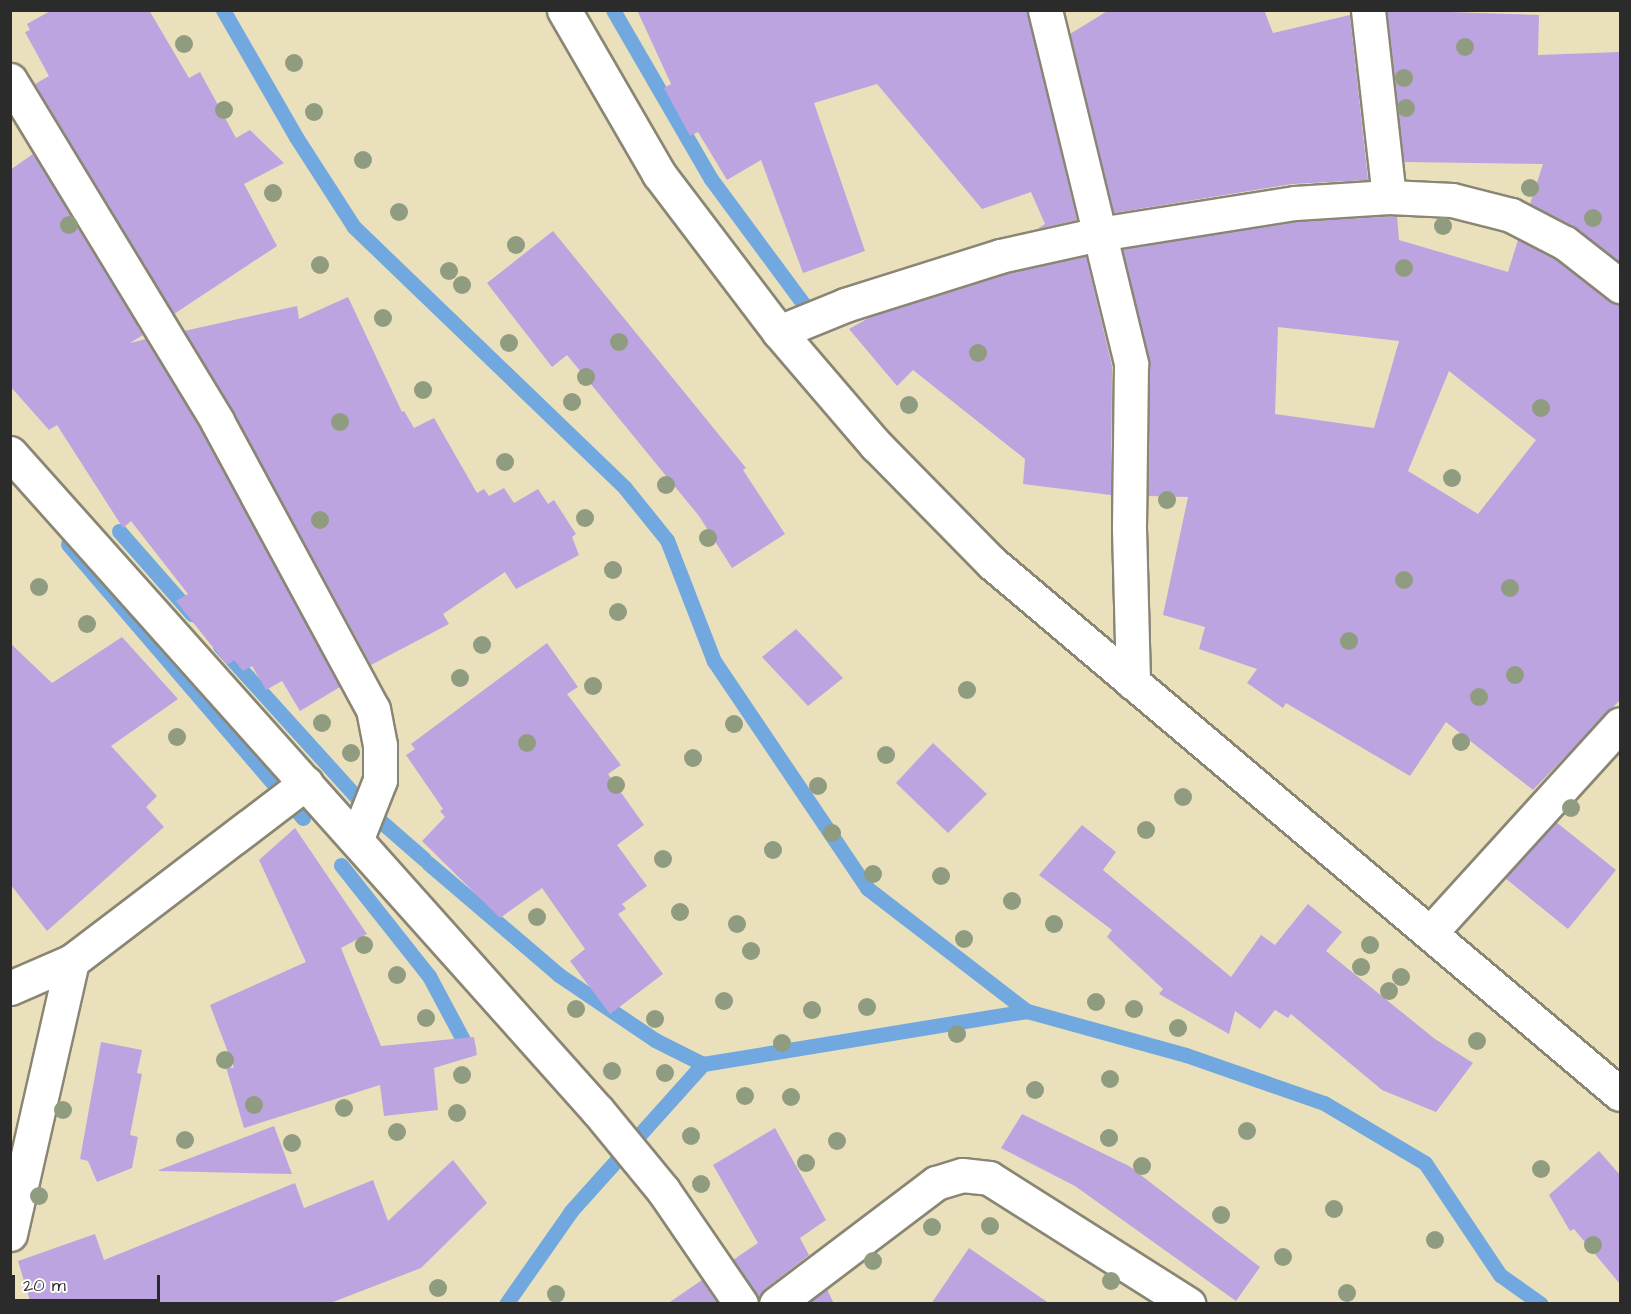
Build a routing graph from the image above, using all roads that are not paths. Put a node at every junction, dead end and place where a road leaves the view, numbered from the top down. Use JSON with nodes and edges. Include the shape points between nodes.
{"nodes":[{"id":1,"x":564,"y":10,"type":"edge"},
{"id":2,"x":1045,"y":10,"type":"edge"},
{"id":3,"x":1368,"y":10,"type":"edge"},
{"id":4,"x":10,"y":80,"type":"edge"},
{"id":5,"x":1389,"y":197,"type":"junction"},
{"id":6,"x":1099,"y":234,"type":"junction"},
{"id":7,"x":1620,"y":286,"type":"edge"},
{"id":8,"x":780,"y":332,"type":"junction"},
{"id":9,"x":10,"y":453,"type":"edge"},
{"id":10,"x":1133,"y":683,"type":"junction"},
{"id":11,"x":1620,"y":724,"type":"edge"},
{"id":12,"x":306,"y":783,"type":"junction"},
{"id":13,"x":357,"y":838,"type":"junction"},
{"id":14,"x":1430,"y":933,"type":"junction"},
{"id":15,"x":72,"y":961,"type":"junction"},
{"id":16,"x":10,"y":988,"type":"edge"},
{"id":17,"x":1620,"y":1094,"type":"edge"},
{"id":18,"x":10,"y":1234,"type":"edge"},
{"id":19,"x":741,"y":1304,"type":"edge"},
{"id":20,"x":776,"y":1304,"type":"edge"},
{"id":21,"x":1188,"y":1304,"type":"edge"}],
"edges":[{"from":1,"to":8,"type":"street","via":[[581,47],[659,174]]},
{"from":2,"to":6,"type":"street"},
{"from":3,"to":5,"type":"street"},
{"from":4,"to":13,"type":"street","via":[[218,421],[373,709],[380,745],[380,780]]},
{"from":5,"to":6,"type":"street","via":[[1295,203]]},
{"from":5,"to":7,"type":"street","via":[[1452,200],[1511,215],[1565,243]]},
{"from":6,"to":8,"type":"street","via":[[1000,256],[845,305]]},
{"from":6,"to":10,"type":"street","via":[[1131,364],[1129,528]]},
{"from":8,"to":10,"type":"street","via":[[876,445],[992,563]]},
{"from":9,"to":12,"type":"street"},
{"from":10,"to":14,"type":"street"},
{"from":11,"to":14,"type":"street"},
{"from":12,"to":13,"type":"street"},
{"from":12,"to":15,"type":"street"},
{"from":13,"to":19,"type":"street","via":[[663,1190]]},
{"from":14,"to":17,"type":"street"},
{"from":15,"to":16,"type":"street"},
{"from":15,"to":18,"type":"street"},
{"from":20,"to":21,"type":"street","via":[[936,1183],[962,1175],[989,1178]]}]}
